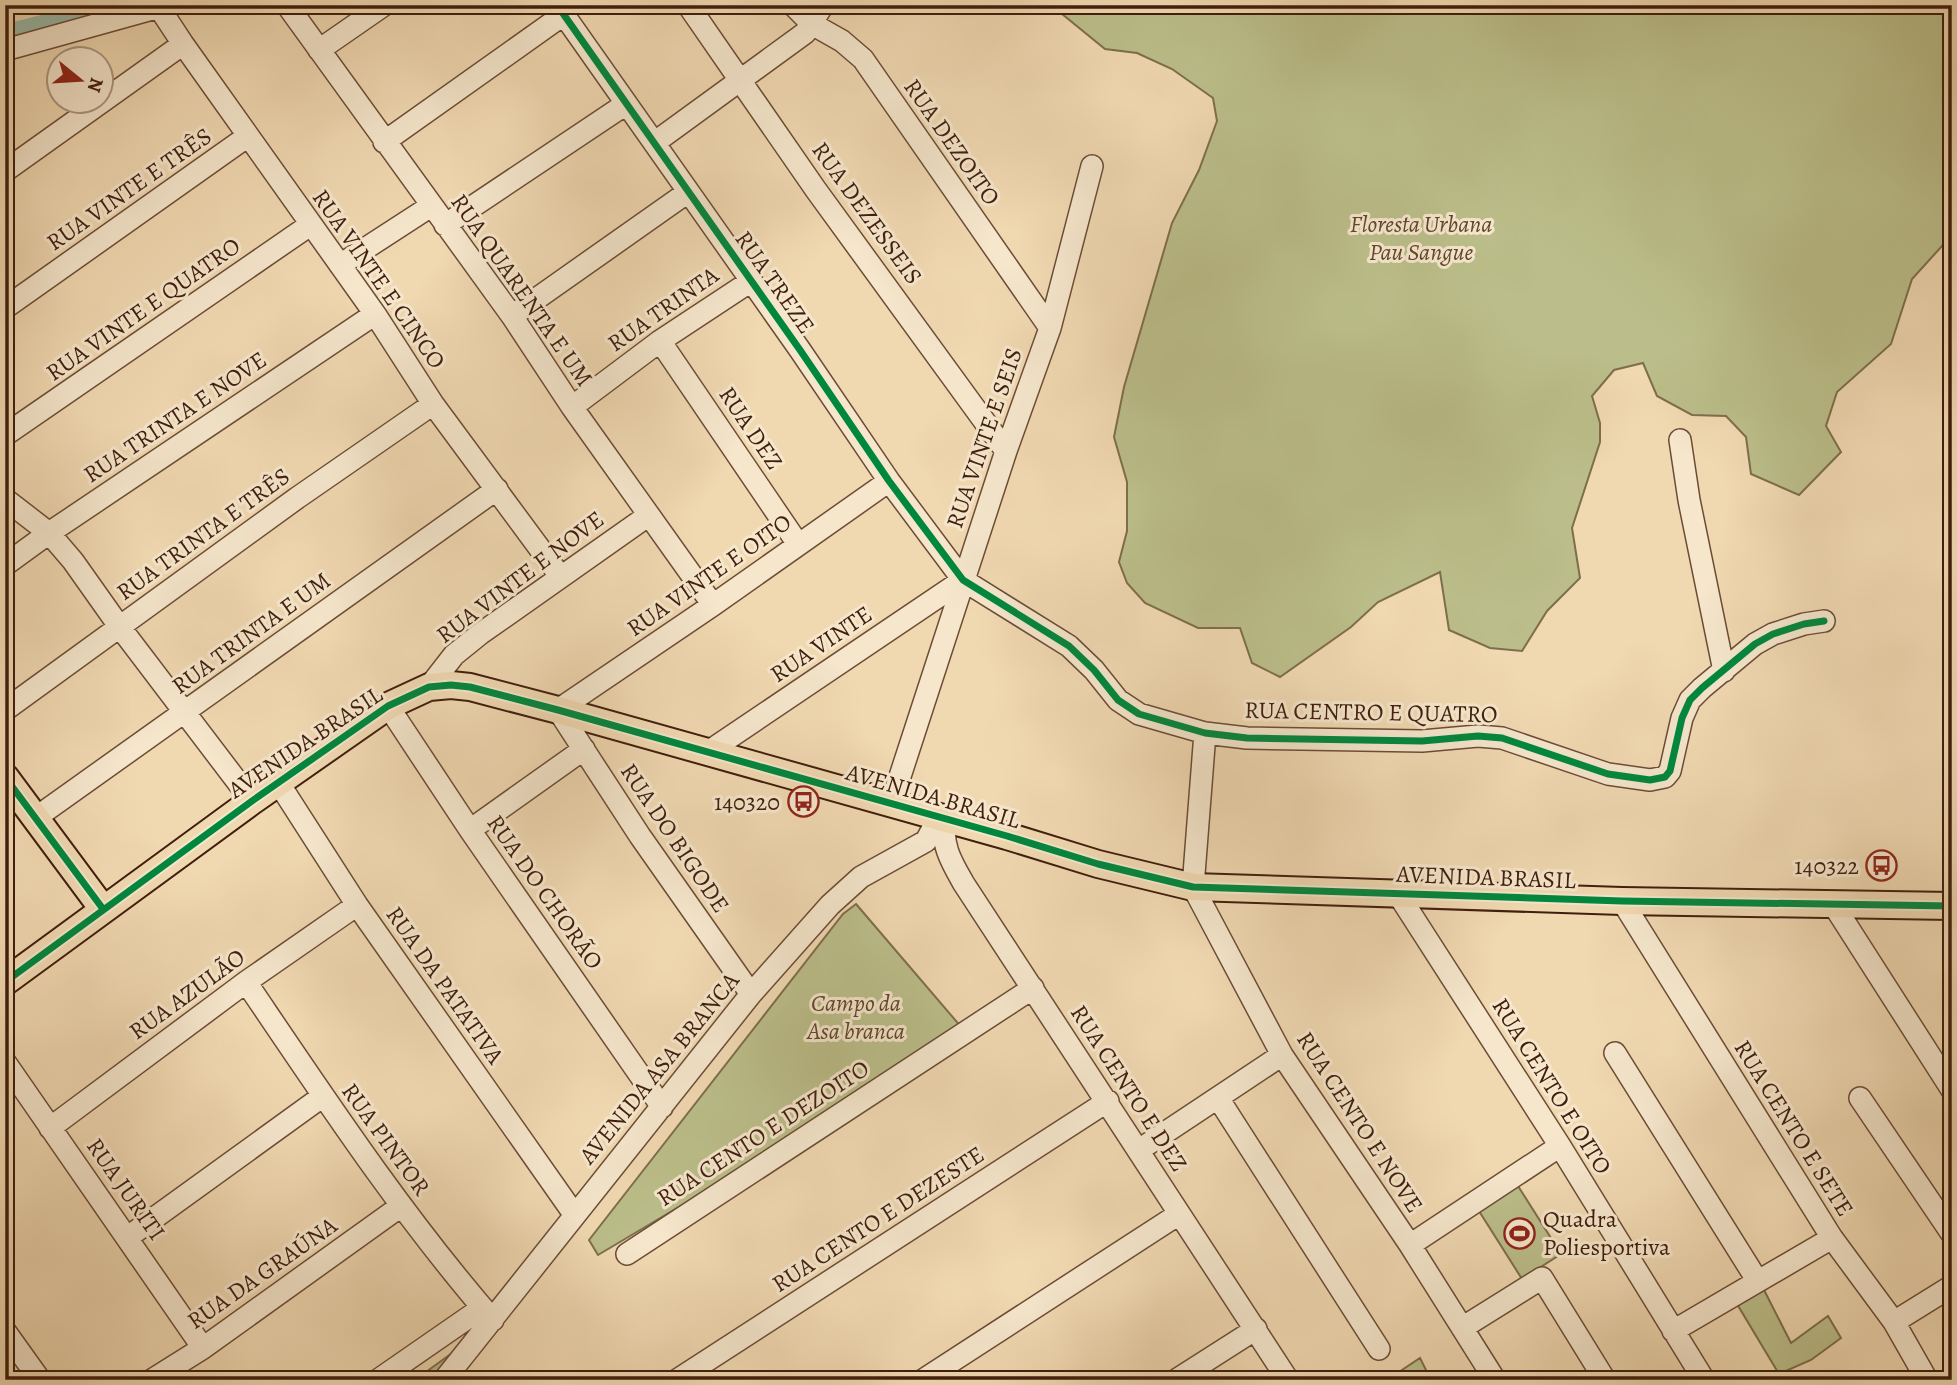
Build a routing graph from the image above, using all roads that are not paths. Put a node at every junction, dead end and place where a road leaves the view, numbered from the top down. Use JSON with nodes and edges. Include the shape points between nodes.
{"nodes":[{"id":1,"x":287,"y":5,"type":"edge"},
{"id":2,"x":384,"y":5,"type":"edge"},
{"id":3,"x":688,"y":5,"type":"edge"},
{"id":4,"x":793,"y":5,"type":"edge"},
{"id":5,"x":823,"y":5,"type":"edge"},
{"id":6,"x":164,"y":7,"type":"edge"},
{"id":7,"x":560,"y":10,"type":"edge"},
{"id":8,"x":812,"y":24,"type":"junction"},
{"id":9,"x":183,"y":44,"type":"junction"},
{"id":10,"x":5,"y":50,"type":"edge"},
{"id":11,"x":319,"y":50,"type":"junction"},
{"id":12,"x":740,"y":79,"type":"junction"},
{"id":13,"x":626,"y":104,"type":"junction"},
{"id":14,"x":248,"y":136,"type":"junction"},
{"id":15,"x":384,"y":142,"type":"junction"},
{"id":16,"x":654,"y":143,"type":"junction"},
{"id":17,"x":1092,"y":166,"type":"dead end"},
{"id":18,"x":5,"y":171,"type":"edge"},
{"id":19,"x":688,"y":192,"type":"junction"},
{"id":20,"x":431,"y":206,"type":"junction"},
{"id":21,"x":310,"y":225,"type":"junction"},
{"id":22,"x":445,"y":225,"type":"junction"},
{"id":23,"x":340,"y":265,"type":"junction"},
{"id":24,"x":751,"y":281,"type":"junction"},
{"id":25,"x":5,"y":308,"type":"edge"},
{"id":26,"x":375,"y":314,"type":"junction"},
{"id":27,"x":512,"y":316,"type":"junction"},
{"id":28,"x":1050,"y":328,"type":"junction"},
{"id":29,"x":660,"y":341,"type":"junction"},
{"id":30,"x":433,"y":404,"type":"junction"},
{"id":31,"x":572,"y":407,"type":"junction"},
{"id":32,"x":5,"y":435,"type":"edge"},
{"id":33,"x":1680,"y":440,"type":"dead end"},
{"id":34,"x":1006,"y":451,"type":"junction"},
{"id":35,"x":889,"y":481,"type":"junction"},
{"id":36,"x":497,"y":489,"type":"junction"},
{"id":37,"x":5,"y":499,"type":"edge"},
{"id":38,"x":649,"y":515,"type":"junction"},
{"id":39,"x":49,"y":533,"type":"junction"},
{"id":40,"x":799,"y":544,"type":"junction"},
{"id":41,"x":5,"y":565,"type":"edge"},
{"id":42,"x":560,"y":576,"type":"junction"},
{"id":43,"x":963,"y":580,"type":"junction"},
{"id":44,"x":713,"y":605,"type":"junction"},
{"id":45,"x":1824,"y":621,"type":"dead end"},
{"id":46,"x":119,"y":626,"type":"junction"},
{"id":47,"x":1724,"y":671,"type":"junction"},
{"id":48,"x":429,"y":687,"type":"junction"},
{"id":49,"x":388,"y":706,"type":"junction"},
{"id":50,"x":5,"y":710,"type":"edge"},
{"id":51,"x":558,"y":710,"type":"junction"},
{"id":52,"x":185,"y":712,"type":"junction"},
{"id":53,"x":1205,"y":733,"type":"junction"},
{"id":54,"x":584,"y":749,"type":"junction"},
{"id":55,"x":708,"y":752,"type":"junction"},
{"id":56,"x":5,"y":777,"type":"edge"},
{"id":57,"x":278,"y":782,"type":"junction"},
{"id":58,"x":252,"y":801,"type":"junction"},
{"id":59,"x":891,"y":804,"type":"junction"},
{"id":60,"x":34,"y":819,"type":"junction"},
{"id":61,"x":943,"y":819,"type":"junction"},
{"id":62,"x":470,"y":830,"type":"junction"},
{"id":63,"x":1193,"y":887,"type":"junction"},
{"id":64,"x":1398,"y":894,"type":"junction"},
{"id":65,"x":1622,"y":901,"type":"junction"},
{"id":66,"x":1833,"y":904,"type":"junction"},
{"id":67,"x":357,"y":905,"type":"junction"},
{"id":68,"x":1952,"y":906,"type":"edge"},
{"id":69,"x":103,"y":909,"type":"junction"},
{"id":70,"x":5,"y":982,"type":"edge"},
{"id":71,"x":246,"y":982,"type":"junction"},
{"id":72,"x":1034,"y":988,"type":"junction"},
{"id":73,"x":751,"y":994,"type":"junction"},
{"id":74,"x":1615,"y":1053,"type":"dead end"},
{"id":75,"x":1282,"y":1055,"type":"junction"},
{"id":76,"x":5,"y":1062,"type":"edge"},
{"id":77,"x":1952,"y":1090,"type":"edge"},
{"id":78,"x":323,"y":1097,"type":"junction"},
{"id":79,"x":1218,"y":1098,"type":"junction"},
{"id":80,"x":1860,"y":1098,"type":"dead end"},
{"id":81,"x":1108,"y":1101,"type":"junction"},
{"id":82,"x":662,"y":1107,"type":"junction"},
{"id":83,"x":50,"y":1128,"type":"junction"},
{"id":84,"x":1560,"y":1146,"type":"junction"},
{"id":85,"x":1139,"y":1150,"type":"junction"},
{"id":86,"x":401,"y":1206,"type":"junction"},
{"id":87,"x":574,"y":1214,"type":"junction"},
{"id":88,"x":1179,"y":1214,"type":"junction"},
{"id":89,"x":1952,"y":1234,"type":"edge"},
{"id":90,"x":128,"y":1237,"type":"junction"},
{"id":91,"x":1832,"y":1238,"type":"junction"},
{"id":92,"x":1409,"y":1245,"type":"junction"},
{"id":93,"x":627,"y":1254,"type":"dead end"},
{"id":94,"x":1757,"y":1280,"type":"junction"},
{"id":95,"x":1952,"y":1286,"type":"edge"},
{"id":96,"x":487,"y":1314,"type":"junction"},
{"id":97,"x":1894,"y":1322,"type":"junction"},
{"id":98,"x":1462,"y":1328,"type":"junction"},
{"id":99,"x":1256,"y":1329,"type":"junction"},
{"id":100,"x":1673,"y":1331,"type":"junction"},
{"id":101,"x":8,"y":1341,"type":"edge"},
{"id":102,"x":202,"y":1348,"type":"junction"},
{"id":103,"x":1379,"y":1349,"type":"dead end"},
{"id":104,"x":40,"y":1380,"type":"edge"},
{"id":105,"x":152,"y":1380,"type":"edge"},
{"id":106,"x":378,"y":1380,"type":"edge"},
{"id":107,"x":444,"y":1380,"type":"edge"},
{"id":108,"x":677,"y":1380,"type":"edge"},
{"id":109,"x":923,"y":1380,"type":"edge"},
{"id":110,"x":1176,"y":1380,"type":"edge"},
{"id":111,"x":1288,"y":1380,"type":"edge"},
{"id":112,"x":1495,"y":1380,"type":"edge"},
{"id":113,"x":1605,"y":1380,"type":"edge"},
{"id":114,"x":1704,"y":1380,"type":"edge"},
{"id":115,"x":1927,"y":1380,"type":"edge"}],
"edges":[{"from":1,"to":11,"type":"street","name":"RUA QUARENTA E UM"},
{"from":2,"to":11,"type":"street"},
{"from":3,"to":12,"type":"street","name":"RUA DEZESSEIS"},
{"from":4,"to":8,"type":"street","name":"RUA DEZOITO"},
{"from":5,"to":8,"type":"street"},
{"from":6,"to":9,"type":"street","name":"RUA VINTE E CINCO"},
{"from":6,"to":10,"type":"street"},
{"from":7,"to":13,"type":"street","name":"RUA TREZE"},
{"from":7,"to":15,"type":"street"},
{"from":8,"to":12,"type":"street"},
{"from":8,"to":28,"type":"street","name":"RUA DEZOITO","via":[[863,59]]},
{"from":9,"to":14,"type":"street","name":"RUA VINTE E CINCO"},
{"from":9,"to":18,"type":"street"},
{"from":11,"to":15,"type":"street","name":"RUA QUARENTA E UM"},
{"from":12,"to":16,"type":"street"},
{"from":12,"to":34,"type":"street","name":"RUA DEZESSEIS"},
{"from":13,"to":16,"type":"street","name":"RUA TREZE"},
{"from":13,"to":22,"type":"street"},
{"from":14,"to":21,"type":"street","name":"RUA VINTE E CINCO"},
{"from":14,"to":25,"type":"street","name":"RUA VINTE E TRÊS"},
{"from":15,"to":20,"type":"street","name":"RUA QUARENTA E UM"},
{"from":16,"to":19,"type":"street","name":"RUA TREZE"},
{"from":17,"to":28,"type":"street","name":"RUA VINTE E SEIS"},
{"from":19,"to":24,"type":"street","name":"RUA TREZE"},
{"from":19,"to":27,"type":"street"},
{"from":20,"to":22,"type":"street","name":"RUA QUARENTA E UM"},
{"from":20,"to":23,"type":"street"},
{"from":21,"to":23,"type":"street","name":"RUA VINTE E CINCO"},
{"from":21,"to":32,"type":"street","name":"RUA VINTE E QUATRO"},
{"from":22,"to":27,"type":"street","name":"RUA QUARENTA E UM"},
{"from":23,"to":26,"type":"street","name":"RUA VINTE E CINCO"},
{"from":24,"to":29,"type":"street","name":"RUA TRINTA"},
{"from":24,"to":35,"type":"street","name":"RUA TREZE"},
{"from":26,"to":30,"type":"street","name":"RUA VINTE E CINCO"},
{"from":26,"to":39,"type":"street","name":"RUA TRINTA E NOVE"},
{"from":27,"to":31,"type":"street","name":"RUA QUARENTA E UM"},
{"from":28,"to":34,"type":"street","name":"RUA VINTE E SEIS"},
{"from":29,"to":31,"type":"street","name":"RUA TRINTA"},
{"from":29,"to":40,"type":"street","name":"RUA DEZ"},
{"from":30,"to":36,"type":"street","name":"RUA VINTE E CINCO"},
{"from":30,"to":46,"type":"street","name":"RUA TRINTA E TRÊS"},
{"from":31,"to":38,"type":"street","name":"RUA QUARENTA E UM"},
{"from":33,"to":47,"type":"street"},
{"from":34,"to":43,"type":"street","name":"RUA VINTE E SEIS"},
{"from":35,"to":40,"type":"street","name":"RUA VINTE E OITO"},
{"from":35,"to":43,"type":"street","name":"RUA TREZE"},
{"from":36,"to":42,"type":"street","name":"RUA VINTE E CINCO"},
{"from":36,"to":52,"type":"street","name":"RUA TRINTA E UM"},
{"from":37,"to":39,"type":"street"},
{"from":38,"to":42,"type":"street","name":"RUA VINTE E NOVE"},
{"from":38,"to":44,"type":"street","name":"RUA QUARENTA E UM"},
{"from":39,"to":41,"type":"street","name":"RUA TRINTA E NOVE"},
{"from":39,"to":46,"type":"street"},
{"from":40,"to":44,"type":"street","name":"RUA VINTE E OITO"},
{"from":42,"to":48,"type":"street","name":"RUA VINTE E NOVE","via":[[454,655]]},
{"from":43,"to":53,"type":"street","name":"RUA CENTRO E QUATRO","via":[[1069,646],[1118,700],[1139,714]]},
{"from":43,"to":55,"type":"street","name":"RUA VINTE"},
{"from":43,"to":59,"type":"street","name":"RUA VINTE E SEIS"},
{"from":44,"to":51,"type":"street","name":"RUA VINTE E OITO"},
{"from":45,"to":47,"type":"street","name":"RUA CENTRO E QUATRO","via":[[1773,634]]},
{"from":46,"to":50,"type":"street","name":"RUA TRINTA E TRÊS"},
{"from":46,"to":52,"type":"street"},
{"from":47,"to":53,"type":"street","name":"RUA CENTRO E QUATRO","via":[[1690,700],[1670,771],[1650,780],[1608,774],[1502,738],[1422,741]]},
{"from":48,"to":49,"type":"main road","name":"AVENIDA BRASIL"},
{"from":48,"to":51,"type":"main road","name":"AVENIDA BRASIL","via":[[470,687]]},
{"from":49,"to":57,"type":"main road","name":"AVENIDA BRASIL"},
{"from":49,"to":62,"type":"street","name":"RUA DO CHORÃO"},
{"from":51,"to":54,"type":"street","name":"RUA DO BIGODE"},
{"from":51,"to":55,"type":"main road","name":"AVENIDA BRASIL"},
{"from":52,"to":58,"type":"street"},
{"from":52,"to":60,"type":"street","name":"RUA TRINTA E UM"},
{"from":53,"to":63,"type":"street"},
{"from":54,"to":62,"type":"street"},
{"from":54,"to":73,"type":"street","name":"RUA DO BIGODE"},
{"from":55,"to":59,"type":"main road","name":"AVENIDA BRASIL"},
{"from":56,"to":60,"type":"main road"},
{"from":57,"to":58,"type":"main road","name":"AVENIDA BRASIL"},
{"from":57,"to":67,"type":"street","name":"RUA DA PATATIVA"},
{"from":58,"to":69,"type":"main road","name":"AVENIDA BRASIL"},
{"from":59,"to":61,"type":"main road","name":"AVENIDA BRASIL"},
{"from":60,"to":69,"type":"main road"},
{"from":61,"to":63,"type":"main road","name":"AVENIDA BRASIL"},
{"from":61,"to":72,"type":"street","name":"RUA CENTO E DEZ","via":[[951,862]]},
{"from":61,"to":73,"type":"street","name":"AVENIDA ASA BRANCA","via":[[926,841],[861,877],[830,905]]},
{"from":62,"to":82,"type":"street","name":"RUA DO CHORÃO"},
{"from":63,"to":64,"type":"main road","name":"AVENIDA BRASIL"},
{"from":63,"to":75,"type":"street","name":"RUA CENTO E NOVE"},
{"from":64,"to":65,"type":"main road","name":"AVENIDA BRASIL"},
{"from":64,"to":84,"type":"street","name":"RUA CENTO E OITO"},
{"from":65,"to":66,"type":"main road","name":"AVENIDA BRASIL"},
{"from":65,"to":91,"type":"street","name":"RUA CENTO E SETE"},
{"from":66,"to":68,"type":"main road","name":"AVENIDA BRASIL"},
{"from":66,"to":77,"type":"street"},
{"from":67,"to":71,"type":"street","name":"RUA AZULÃO"},
{"from":67,"to":87,"type":"street","name":"RUA DA PATATIVA"},
{"from":69,"to":70,"type":"main road","name":"AVENIDA BRASIL"},
{"from":71,"to":78,"type":"street","name":"RUA PINTOR"},
{"from":71,"to":83,"type":"street","name":"RUA AZULÃO"},
{"from":72,"to":81,"type":"street","name":"RUA CENTO E DEZ"},
{"from":72,"to":93,"type":"street","name":"RUA CENTO E DEZOITO"},
{"from":73,"to":82,"type":"street","name":"AVENIDA ASA BRANCA"},
{"from":74,"to":94,"type":"street"},
{"from":75,"to":79,"type":"street"},
{"from":75,"to":92,"type":"street","name":"RUA CENTO E NOVE"},
{"from":76,"to":83,"type":"street","name":"RUA JURITI"},
{"from":78,"to":86,"type":"street","name":"RUA PINTOR"},
{"from":78,"to":90,"type":"street"},
{"from":79,"to":85,"type":"street"},
{"from":79,"to":103,"type":"street"},
{"from":80,"to":89,"type":"street"},
{"from":81,"to":85,"type":"street","name":"RUA CENTO E DEZ"},
{"from":81,"to":108,"type":"street","name":"RUA CENTO E DEZESTE"},
{"from":82,"to":87,"type":"street","name":"AVENIDA ASA BRANCA"},
{"from":83,"to":90,"type":"street","name":"RUA JURITI"},
{"from":84,"to":92,"type":"street"},
{"from":84,"to":100,"type":"street","name":"RUA CENTO E OITO"},
{"from":85,"to":88,"type":"street","name":"RUA CENTO E DEZ"},
{"from":86,"to":96,"type":"street","name":"RUA PINTOR"},
{"from":86,"to":102,"type":"street","name":"RUA DA GRAÚNA"},
{"from":87,"to":96,"type":"street","name":"AVENIDA ASA BRANCA"},
{"from":88,"to":99,"type":"street","name":"RUA CENTO E DEZ"},
{"from":88,"to":109,"type":"street"},
{"from":90,"to":102,"type":"street","name":"RUA JURITI"},
{"from":91,"to":94,"type":"street"},
{"from":91,"to":97,"type":"street","name":"RUA CENTO E SETE"},
{"from":92,"to":98,"type":"street","name":"RUA CENTO E NOVE"},
{"from":94,"to":100,"type":"street"},
{"from":95,"to":97,"type":"street"},
{"from":96,"to":106,"type":"street"},
{"from":96,"to":107,"type":"street","name":"AVENIDA ASA BRANCA"},
{"from":97,"to":115,"type":"street","name":"RUA CENTO E SETE"},
{"from":98,"to":112,"type":"street","name":"RUA CENTO E NOVE"},
{"from":98,"to":113,"type":"street","via":[[1542,1278]]},
{"from":99,"to":110,"type":"street"},
{"from":99,"to":111,"type":"street","name":"RUA CENTO E DEZ"},
{"from":100,"to":114,"type":"street","name":"RUA CENTO E OITO"},
{"from":101,"to":104,"type":"street"},
{"from":102,"to":105,"type":"street","name":"RUA DA GRAÚNA"}]}
